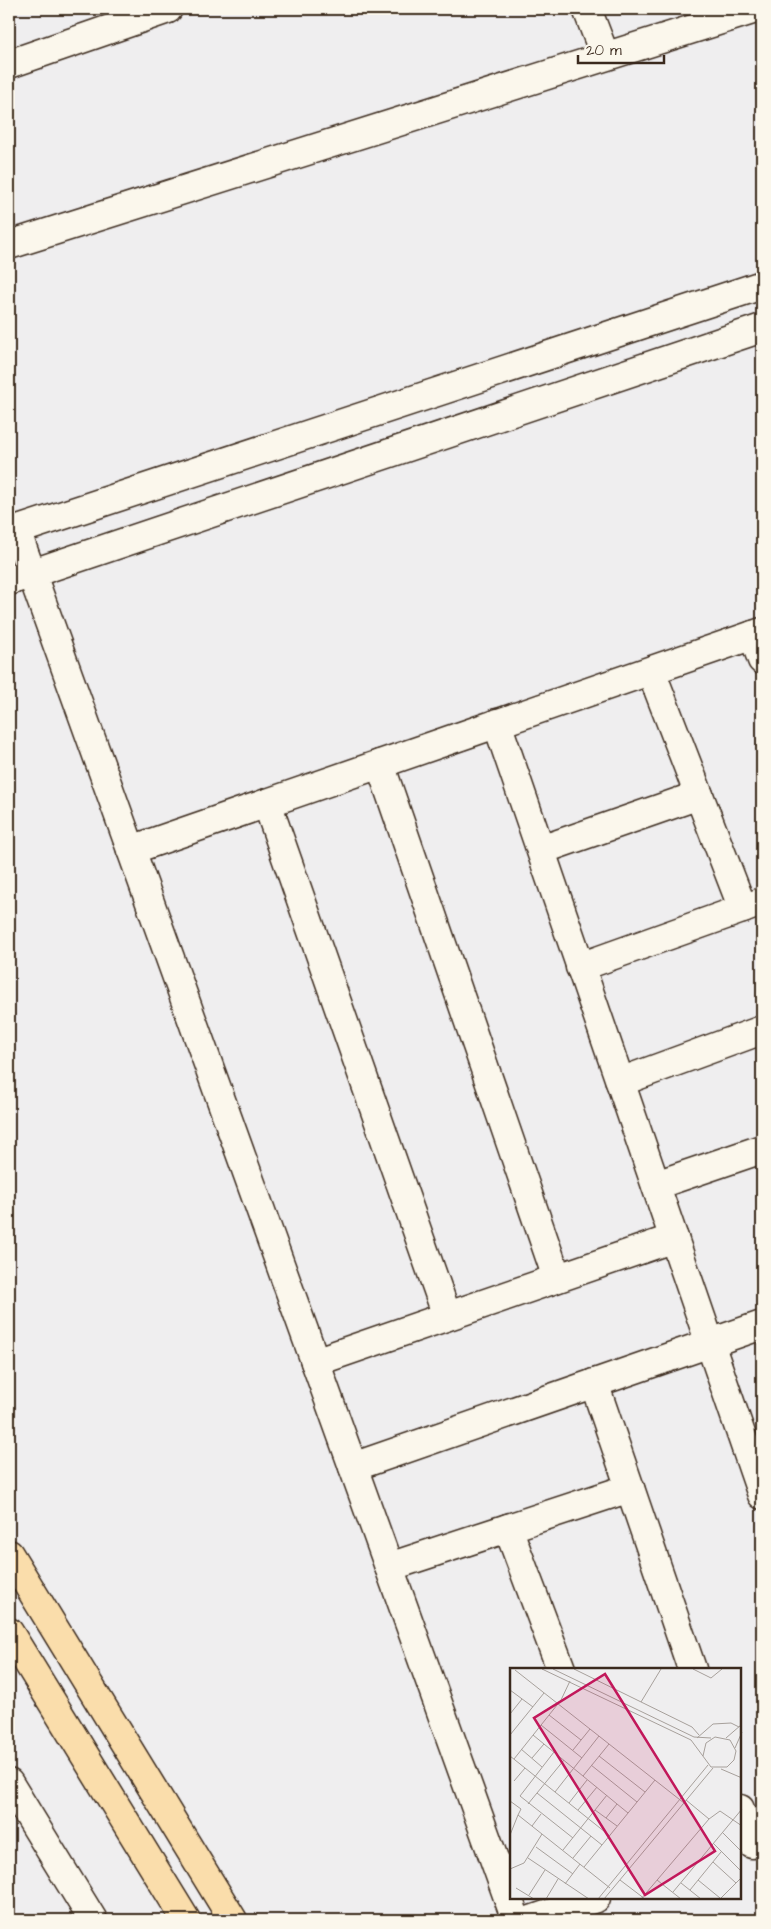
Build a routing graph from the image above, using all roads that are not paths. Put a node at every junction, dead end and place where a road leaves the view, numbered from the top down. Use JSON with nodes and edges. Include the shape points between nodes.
{"nodes":[{"id":1,"x":168,"y":9,"type":"edge"},
{"id":2,"x":587,"y":9,"type":"edge"},
{"id":3,"x":756,"y":9,"type":"edge"},
{"id":4,"x":605,"y":56,"type":"junction"},
{"id":5,"x":9,"y":64,"type":"edge"},
{"id":6,"x":9,"y":245,"type":"edge"},
{"id":7,"x":762,"y":285,"type":"edge"},
{"id":8,"x":762,"y":328,"type":"edge"},
{"id":9,"x":12,"y":531,"type":"edge"},
{"id":10,"x":20,"y":577,"type":"edge"},
{"id":11,"x":759,"y":643,"type":"edge"},
{"id":12,"x":651,"y":671,"type":"junction"},
{"id":13,"x":497,"y":724,"type":"junction"},
{"id":14,"x":380,"y":764,"type":"junction"},
{"id":15,"x":699,"y":795,"type":"junction"},
{"id":16,"x":267,"y":803,"type":"junction"},
{"id":17,"x":130,"y":850,"type":"junction"},
{"id":18,"x":541,"y":850,"type":"junction"},
{"id":19,"x":752,"y":906,"type":"edge"},
{"id":20,"x":580,"y":967,"type":"junction"},
{"id":21,"x":762,"y":1030,"type":"edge"},
{"id":22,"x":620,"y":1082,"type":"junction"},
{"id":23,"x":762,"y":1149,"type":"edge"},
{"id":24,"x":656,"y":1185,"type":"junction"},
{"id":25,"x":674,"y":1238,"type":"junction"},
{"id":26,"x":557,"y":1278,"type":"junction"},
{"id":27,"x":448,"y":1316,"type":"junction"},
{"id":28,"x":762,"y":1325,"type":"edge"},
{"id":29,"x":710,"y":1343,"type":"junction"},
{"id":30,"x":315,"y":1362,"type":"junction"},
{"id":31,"x":594,"y":1383,"type":"junction"},
{"id":32,"x":755,"y":1452,"type":"edge"},
{"id":33,"x":353,"y":1467,"type":"junction"},
{"id":34,"x":630,"y":1488,"type":"junction"},
{"id":35,"x":762,"y":1495,"type":"edge"},
{"id":36,"x":508,"y":1528,"type":"junction"},
{"id":37,"x":9,"y":1554,"type":"edge"},
{"id":38,"x":389,"y":1567,"type":"junction"},
{"id":39,"x":9,"y":1632,"type":"edge"},
{"id":40,"x":561,"y":1668,"type":"edge"},
{"id":41,"x":692,"y":1668,"type":"edge"},
{"id":42,"x":9,"y":1783,"type":"edge"},
{"id":43,"x":741,"y":1812,"type":"edge"},
{"id":44,"x":751,"y":1844,"type":"edge"},
{"id":45,"x":593,"y":1899,"type":"edge"},
{"id":46,"x":93,"y":1920,"type":"edge"},
{"id":47,"x":186,"y":1920,"type":"edge"},
{"id":48,"x":233,"y":1920,"type":"edge"},
{"id":49,"x":516,"y":1920,"type":"edge"},
{"id":50,"x":531,"y":1920,"type":"edge"}],
"edges":[{"from":1,"to":5,"type":"street"},
{"from":2,"to":4,"type":"street"},
{"from":3,"to":4,"type":"street"},
{"from":4,"to":6,"type":"street"},
{"from":7,"to":9,"type":"street"},
{"from":8,"to":10,"type":"street"},
{"from":9,"to":10,"type":"street"},
{"from":10,"to":17,"type":"street"},
{"from":11,"to":12,"type":"street"},
{"from":12,"to":13,"type":"street"},
{"from":12,"to":15,"type":"street"},
{"from":13,"to":14,"type":"street"},
{"from":13,"to":18,"type":"street"},
{"from":14,"to":16,"type":"street"},
{"from":14,"to":26,"type":"street"},
{"from":15,"to":18,"type":"street"},
{"from":15,"to":19,"type":"street"},
{"from":16,"to":17,"type":"street"},
{"from":16,"to":27,"type":"street"},
{"from":17,"to":30,"type":"street"},
{"from":18,"to":20,"type":"street"},
{"from":19,"to":20,"type":"street"},
{"from":20,"to":22,"type":"street"},
{"from":21,"to":22,"type":"street"},
{"from":22,"to":24,"type":"street"},
{"from":23,"to":24,"type":"street"},
{"from":24,"to":25,"type":"street"},
{"from":25,"to":26,"type":"street"},
{"from":25,"to":29,"type":"street"},
{"from":26,"to":27,"type":"street"},
{"from":27,"to":30,"type":"street"},
{"from":28,"to":29,"type":"street"},
{"from":29,"to":31,"type":"street"},
{"from":29,"to":32,"type":"street"},
{"from":30,"to":33,"type":"street"},
{"from":31,"to":33,"type":"street"},
{"from":31,"to":34,"type":"street"},
{"from":32,"to":35,"type":"street"},
{"from":33,"to":38,"type":"street"},
{"from":34,"to":36,"type":"street"},
{"from":34,"to":41,"type":"street"},
{"from":36,"to":38,"type":"street"},
{"from":36,"to":40,"type":"street"},
{"from":37,"to":48,"type":"main road"},
{"from":38,"to":49,"type":"street"},
{"from":39,"to":47,"type":"main road"},
{"from":42,"to":46,"type":"street"},
{"from":43,"to":44,"type":"street"},
{"from":45,"to":50,"type":"street"}]}
